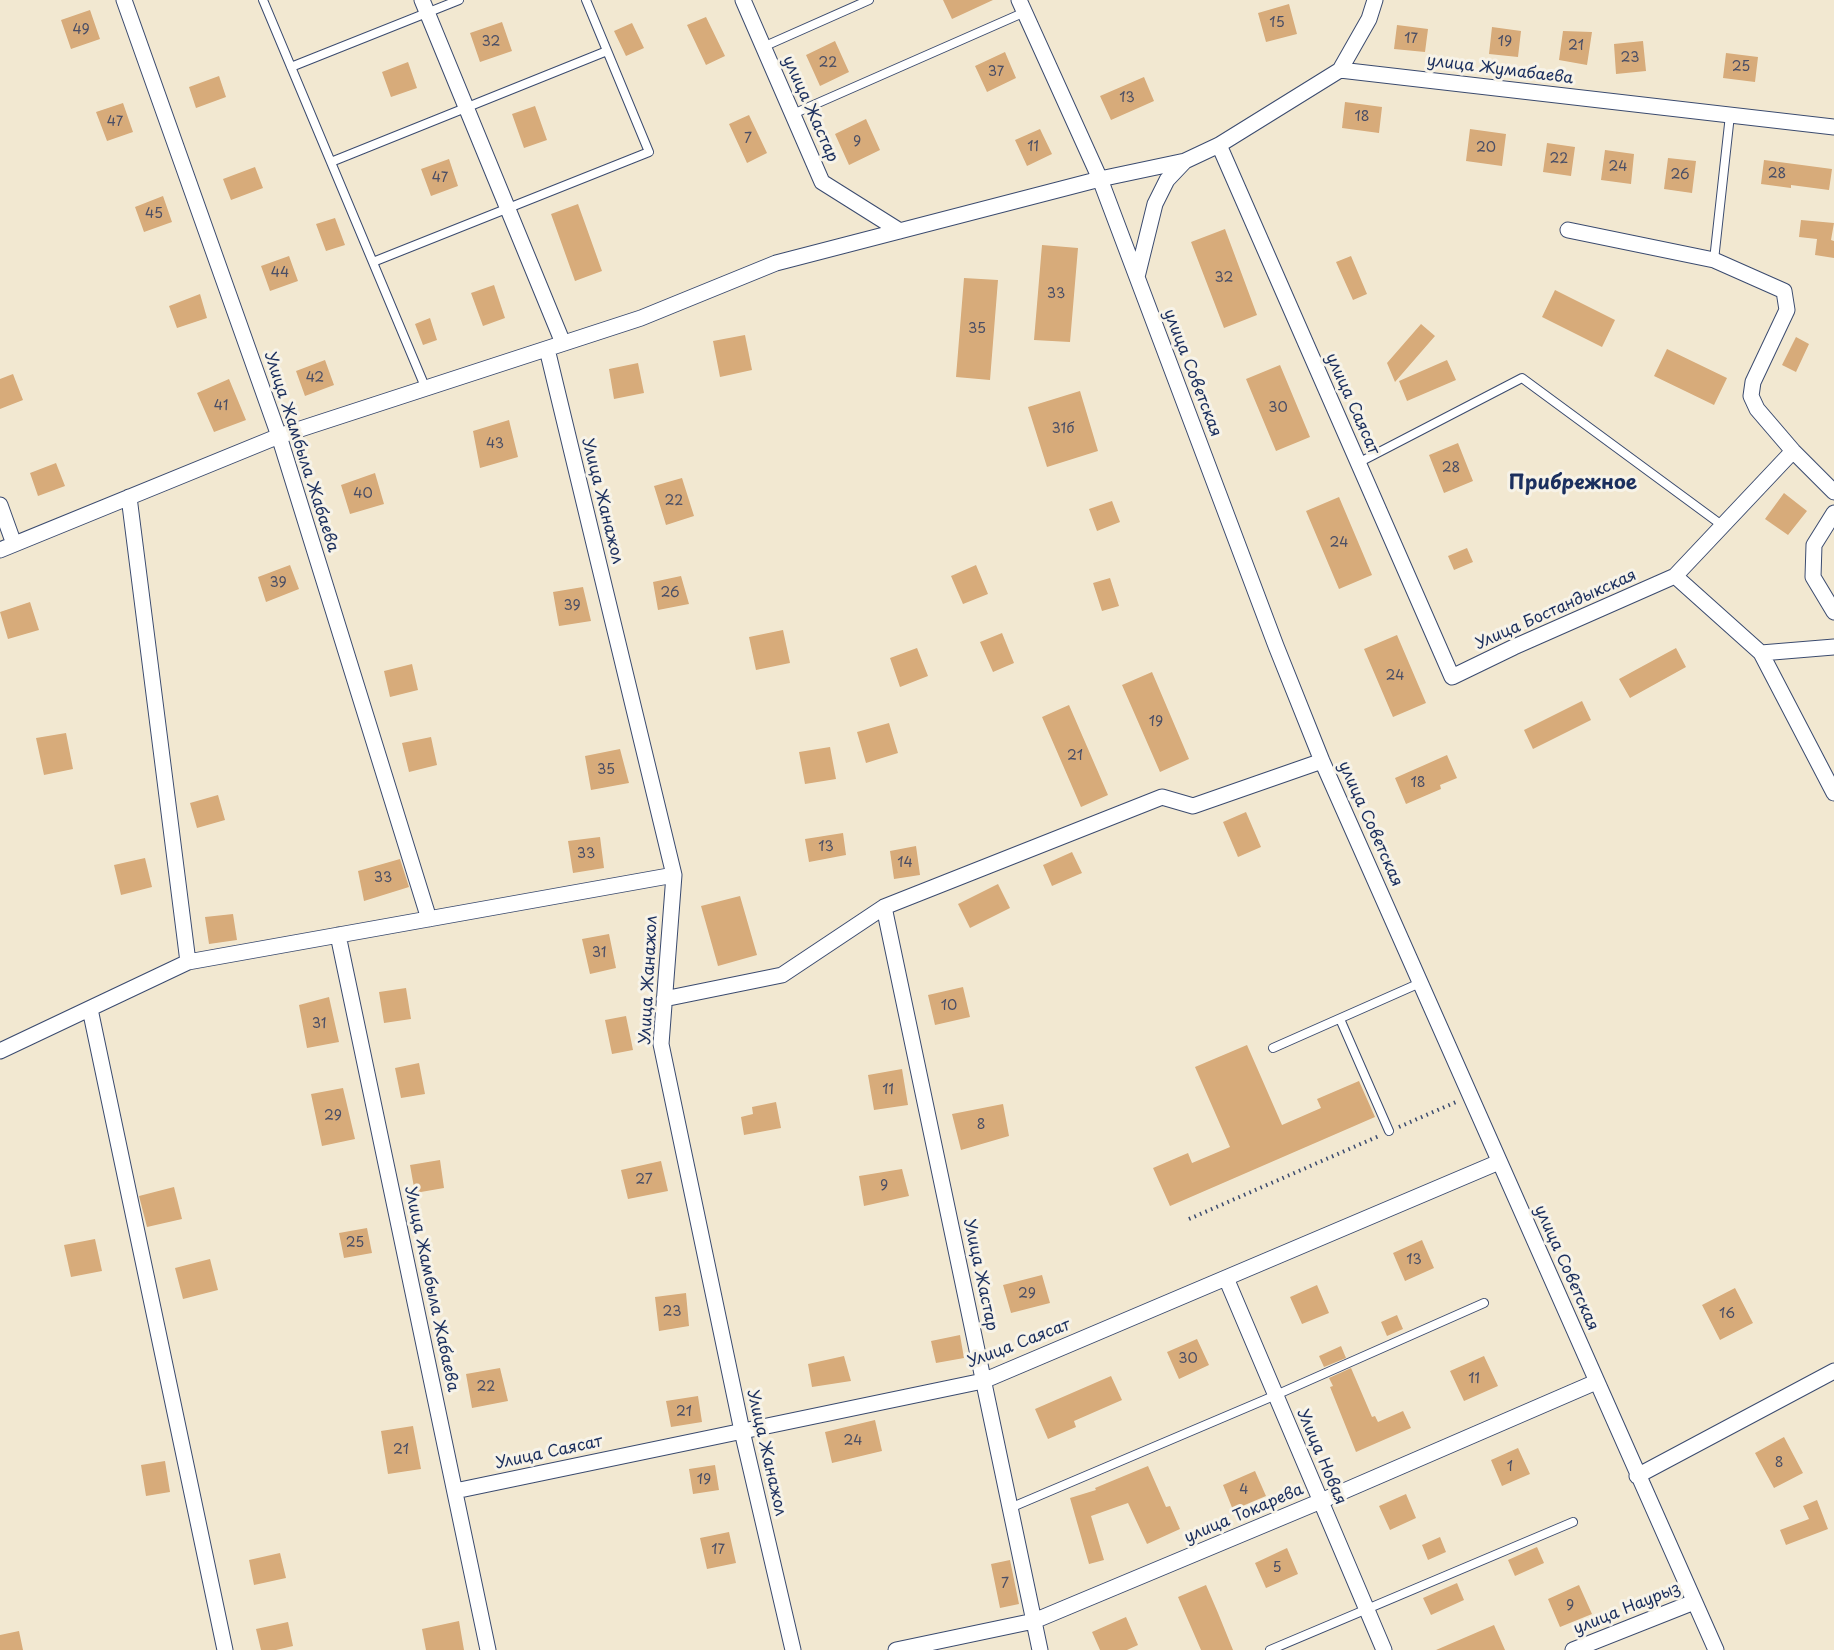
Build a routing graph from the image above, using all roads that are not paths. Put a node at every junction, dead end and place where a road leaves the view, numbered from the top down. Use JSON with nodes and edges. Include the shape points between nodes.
{"nodes":[{"id":1,"x":124,"y":0,"type":"edge"},
{"id":2,"x":263,"y":0,"type":"edge"},
{"id":3,"x":459,"y":0,"type":"edge"},
{"id":4,"x":586,"y":0,"type":"edge"},
{"id":5,"x":743,"y":0,"type":"edge"},
{"id":6,"x":869,"y":0,"type":"edge"},
{"id":7,"x":1376,"y":0,"type":"edge"},
{"id":8,"x":425,"y":6,"type":"edge"},
{"id":9,"x":1022,"y":6,"type":"edge"},
{"id":10,"x":763,"y":46,"type":"junction"},
{"id":11,"x":607,"y":51,"type":"junction"},
{"id":12,"x":291,"y":67,"type":"junction"},
{"id":13,"x":1340,"y":70,"type":"junction"},
{"id":14,"x":466,"y":107,"type":"junction"},
{"id":15,"x":793,"y":114,"type":"junction"},
{"id":16,"x":1730,"y":115,"type":"junction"},
{"id":17,"x":1834,"y":127,"type":"edge"},
{"id":18,"x":1218,"y":145,"type":"junction"},
{"id":19,"x":1185,"y":161,"type":"junction"},
{"id":20,"x":331,"y":162,"type":"junction"},
{"id":21,"x":1100,"y":179,"type":"junction"},
{"id":22,"x":508,"y":208,"type":"junction"},
{"id":23,"x":1568,"y":230,"type":"dead end"},
{"id":24,"x":900,"y":231,"type":"junction"},
{"id":25,"x":1714,"y":260,"type":"junction"},
{"id":26,"x":373,"y":262,"type":"junction"},
{"id":27,"x":1137,"y":277,"type":"junction"},
{"id":28,"x":564,"y":343,"type":"junction"},
{"id":29,"x":547,"y":349,"type":"junction"},
{"id":30,"x":426,"y":388,"type":"junction"},
{"id":31,"x":279,"y":436,"type":"junction"},
{"id":32,"x":1793,"y":451,"type":"junction"},
{"id":33,"x":1358,"y":463,"type":"junction"},
{"id":34,"x":1834,"y":492,"type":"edge"},
{"id":35,"x":129,"y":497,"type":"junction"},
{"id":36,"x":0,"y":505,"type":"edge"},
{"id":37,"x":1834,"y":513,"type":"edge"},
{"id":38,"x":1723,"y":526,"type":"junction"},
{"id":39,"x":7,"y":547,"type":"edge"},
{"id":40,"x":1675,"y":576,"type":"junction"},
{"id":41,"x":1834,"y":612,"type":"edge"},
{"id":42,"x":1834,"y":647,"type":"edge"},
{"id":43,"x":1761,"y":653,"type":"junction"},
{"id":44,"x":1452,"y":677,"type":"joint"},
{"id":45,"x":1323,"y":761,"type":"junction"},
{"id":46,"x":1834,"y":793,"type":"edge"},
{"id":47,"x":674,"y":875,"type":"junction"},
{"id":48,"x":884,"y":907,"type":"junction"},
{"id":49,"x":429,"y":919,"type":"junction"},
{"id":50,"x":338,"y":935,"type":"junction"},
{"id":51,"x":188,"y":962,"type":"junction"},
{"id":52,"x":1420,"y":983,"type":"junction"},
{"id":53,"x":664,"y":999,"type":"junction"},
{"id":54,"x":90,"y":1009,"type":"junction"},
{"id":55,"x":1340,"y":1019,"type":"junction"},
{"id":56,"x":1273,"y":1048,"type":"dead end"},
{"id":57,"x":0,"y":1051,"type":"edge"},
{"id":58,"x":1389,"y":1131,"type":"road end"},
{"id":59,"x":1499,"y":1162,"type":"junction"},
{"id":60,"x":1226,"y":1278,"type":"junction"},
{"id":61,"x":1484,"y":1303,"type":"dead end"},
{"id":62,"x":1834,"y":1371,"type":"edge"},
{"id":63,"x":983,"y":1381,"type":"junction"},
{"id":64,"x":1596,"y":1382,"type":"junction"},
{"id":65,"x":1276,"y":1395,"type":"junction"},
{"id":66,"x":742,"y":1431,"type":"junction"},
{"id":67,"x":1637,"y":1476,"type":"junction"},
{"id":68,"x":455,"y":1491,"type":"junction"},
{"id":69,"x":1321,"y":1501,"type":"junction"},
{"id":70,"x":1010,"y":1508,"type":"junction"},
{"id":71,"x":1573,"y":1522,"type":"dead end"},
{"id":72,"x":1694,"y":1602,"type":"junction"},
{"id":73,"x":1366,"y":1609,"type":"junction"},
{"id":74,"x":1034,"y":1621,"type":"junction"},
{"id":75,"x":225,"y":1650,"type":"edge"},
{"id":76,"x":488,"y":1650,"type":"edge"},
{"id":77,"x":793,"y":1650,"type":"edge"},
{"id":78,"x":896,"y":1650,"type":"edge"},
{"id":79,"x":1040,"y":1650,"type":"edge"},
{"id":80,"x":1270,"y":1650,"type":"edge"},
{"id":81,"x":1384,"y":1650,"type":"edge"},
{"id":82,"x":1573,"y":1650,"type":"edge"},
{"id":83,"x":1716,"y":1650,"type":"edge"}],
"edges":[{"from":1,"to":31,"type":"street","name":"Улица Жамбыла Жабаева"},
{"from":2,"to":12,"type":"lane"},
{"from":3,"to":8,"type":"lane"},
{"from":4,"to":11,"type":"lane"},
{"from":5,"to":10,"type":"street","name":"улица Жастар"},
{"from":6,"to":10,"type":"lane"},
{"from":7,"to":13,"type":"street"},
{"from":8,"to":12,"type":"lane"},
{"from":8,"to":14,"type":"street"},
{"from":9,"to":15,"type":"lane"},
{"from":9,"to":21,"type":"street","name":"улица Советская"},
{"from":10,"to":15,"type":"street","name":"улица Жастар"},
{"from":11,"to":14,"type":"lane"},
{"from":11,"to":22,"type":"lane","via":[[649,152]]},
{"from":12,"to":20,"type":"lane"},
{"from":13,"to":16,"type":"street","name":"улица Жумабаева"},
{"from":13,"to":18,"type":"street"},
{"from":14,"to":20,"type":"lane"},
{"from":14,"to":22,"type":"street"},
{"from":15,"to":24,"type":"street","name":"улица Жастар","via":[[822,182]]},
{"from":16,"to":17,"type":"street","name":"улица Жумабаева"},
{"from":16,"to":25,"type":"lane"},
{"from":18,"to":19,"type":"street"},
{"from":18,"to":33,"type":"street","name":"улица Саясат"},
{"from":19,"to":21,"type":"street"},
{"from":19,"to":27,"type":"street","via":[[1167,180],[1155,204]]},
{"from":20,"to":26,"type":"lane"},
{"from":21,"to":24,"type":"street"},
{"from":21,"to":27,"type":"street","name":"улица Советская"},
{"from":22,"to":26,"type":"lane"},
{"from":22,"to":28,"type":"street"},
{"from":23,"to":25,"type":"street"},
{"from":24,"to":28,"type":"street","via":[[776,263],[641,318]]},
{"from":25,"to":32,"type":"street","via":[[1784,291],[1787,310],[1753,382],[1751,396],[1757,409]]},
{"from":26,"to":30,"type":"lane"},
{"from":27,"to":45,"type":"street","name":"улица Советская"},
{"from":28,"to":29,"type":"street"},
{"from":29,"to":30,"type":"street"},
{"from":29,"to":47,"type":"street","name":"Улица Жанажол"},
{"from":30,"to":31,"type":"street"},
{"from":31,"to":35,"type":"street"},
{"from":31,"to":49,"type":"street","name":"Улица Жамбыла Жабаева"},
{"from":32,"to":34,"type":"street"},
{"from":32,"to":38,"type":"street","name":"Улица Бостандыкская"},
{"from":33,"to":38,"type":"lane","via":[[1522,378]]},
{"from":33,"to":44,"type":"street","name":"улица Саясат"},
{"from":35,"to":39,"type":"street"},
{"from":35,"to":51,"type":"street"},
{"from":36,"to":39,"type":"street"},
{"from":37,"to":41,"type":"street","via":[[1814,545],[1813,577]]},
{"from":38,"to":40,"type":"street","name":"Улица Бостандыкская"},
{"from":40,"to":43,"type":"street"},
{"from":40,"to":44,"type":"street","name":"Улица Бостандыкская"},
{"from":42,"to":43,"type":"street"},
{"from":43,"to":46,"type":"street"},
{"from":45,"to":48,"type":"street","via":[[1193,806],[1162,797]]},
{"from":45,"to":52,"type":"street","name":"улица Советская"},
{"from":47,"to":49,"type":"street"},
{"from":47,"to":53,"type":"street","name":"Улица Жанажол"},
{"from":48,"to":53,"type":"street","via":[[782,975]]},
{"from":48,"to":63,"type":"street","name":"Улица Жастар"},
{"from":49,"to":50,"type":"street"},
{"from":50,"to":51,"type":"street"},
{"from":50,"to":68,"type":"street","name":"Улица Жамбыла Жабаева"},
{"from":51,"to":54,"type":"street"},
{"from":52,"to":55,"type":"lane"},
{"from":52,"to":59,"type":"street","name":"улица Советская"},
{"from":53,"to":66,"type":"street","name":"Улица Жанажол","via":[[661,1044]]},
{"from":54,"to":57,"type":"street"},
{"from":54,"to":75,"type":"street"},
{"from":55,"to":56,"type":"lane"},
{"from":55,"to":58,"type":"lane"},
{"from":59,"to":60,"type":"street","name":"Улица Саясат"},
{"from":59,"to":64,"type":"street","name":"улица Советская"},
{"from":60,"to":63,"type":"street","name":"Улица Саясат"},
{"from":60,"to":65,"type":"street","name":"Улица Новая"},
{"from":61,"to":65,"type":"lane"},
{"from":62,"to":67,"type":"street"},
{"from":63,"to":66,"type":"street","name":"Улица Саясат"},
{"from":63,"to":70,"type":"street","name":"Улица Жастар"},
{"from":64,"to":67,"type":"street","name":"улица Советская"},
{"from":64,"to":69,"type":"street","name":"улица Токарева"},
{"from":65,"to":69,"type":"street","name":"Улица Новая"},
{"from":65,"to":70,"type":"lane"},
{"from":66,"to":68,"type":"street","name":"Улица Саясат"},
{"from":66,"to":77,"type":"street","name":"Улица Жанажол"},
{"from":67,"to":72,"type":"street","name":"улица Советская"},
{"from":68,"to":76,"type":"street","name":"Улица Жамбыла Жабаева"},
{"from":69,"to":73,"type":"street","name":"Улица Новая"},
{"from":69,"to":74,"type":"street","name":"улица Токарева"},
{"from":70,"to":74,"type":"street","name":"Улица Жастар"},
{"from":71,"to":73,"type":"lane"},
{"from":72,"to":82,"type":"street","name":"улица Наурыз"},
{"from":72,"to":83,"type":"street","name":"улица Советская"},
{"from":73,"to":80,"type":"lane"},
{"from":73,"to":81,"type":"street","name":"Улица Новая"},
{"from":74,"to":78,"type":"street","name":"улица Токарева"},
{"from":74,"to":79,"type":"street","name":"Улица Жастар"}]}
